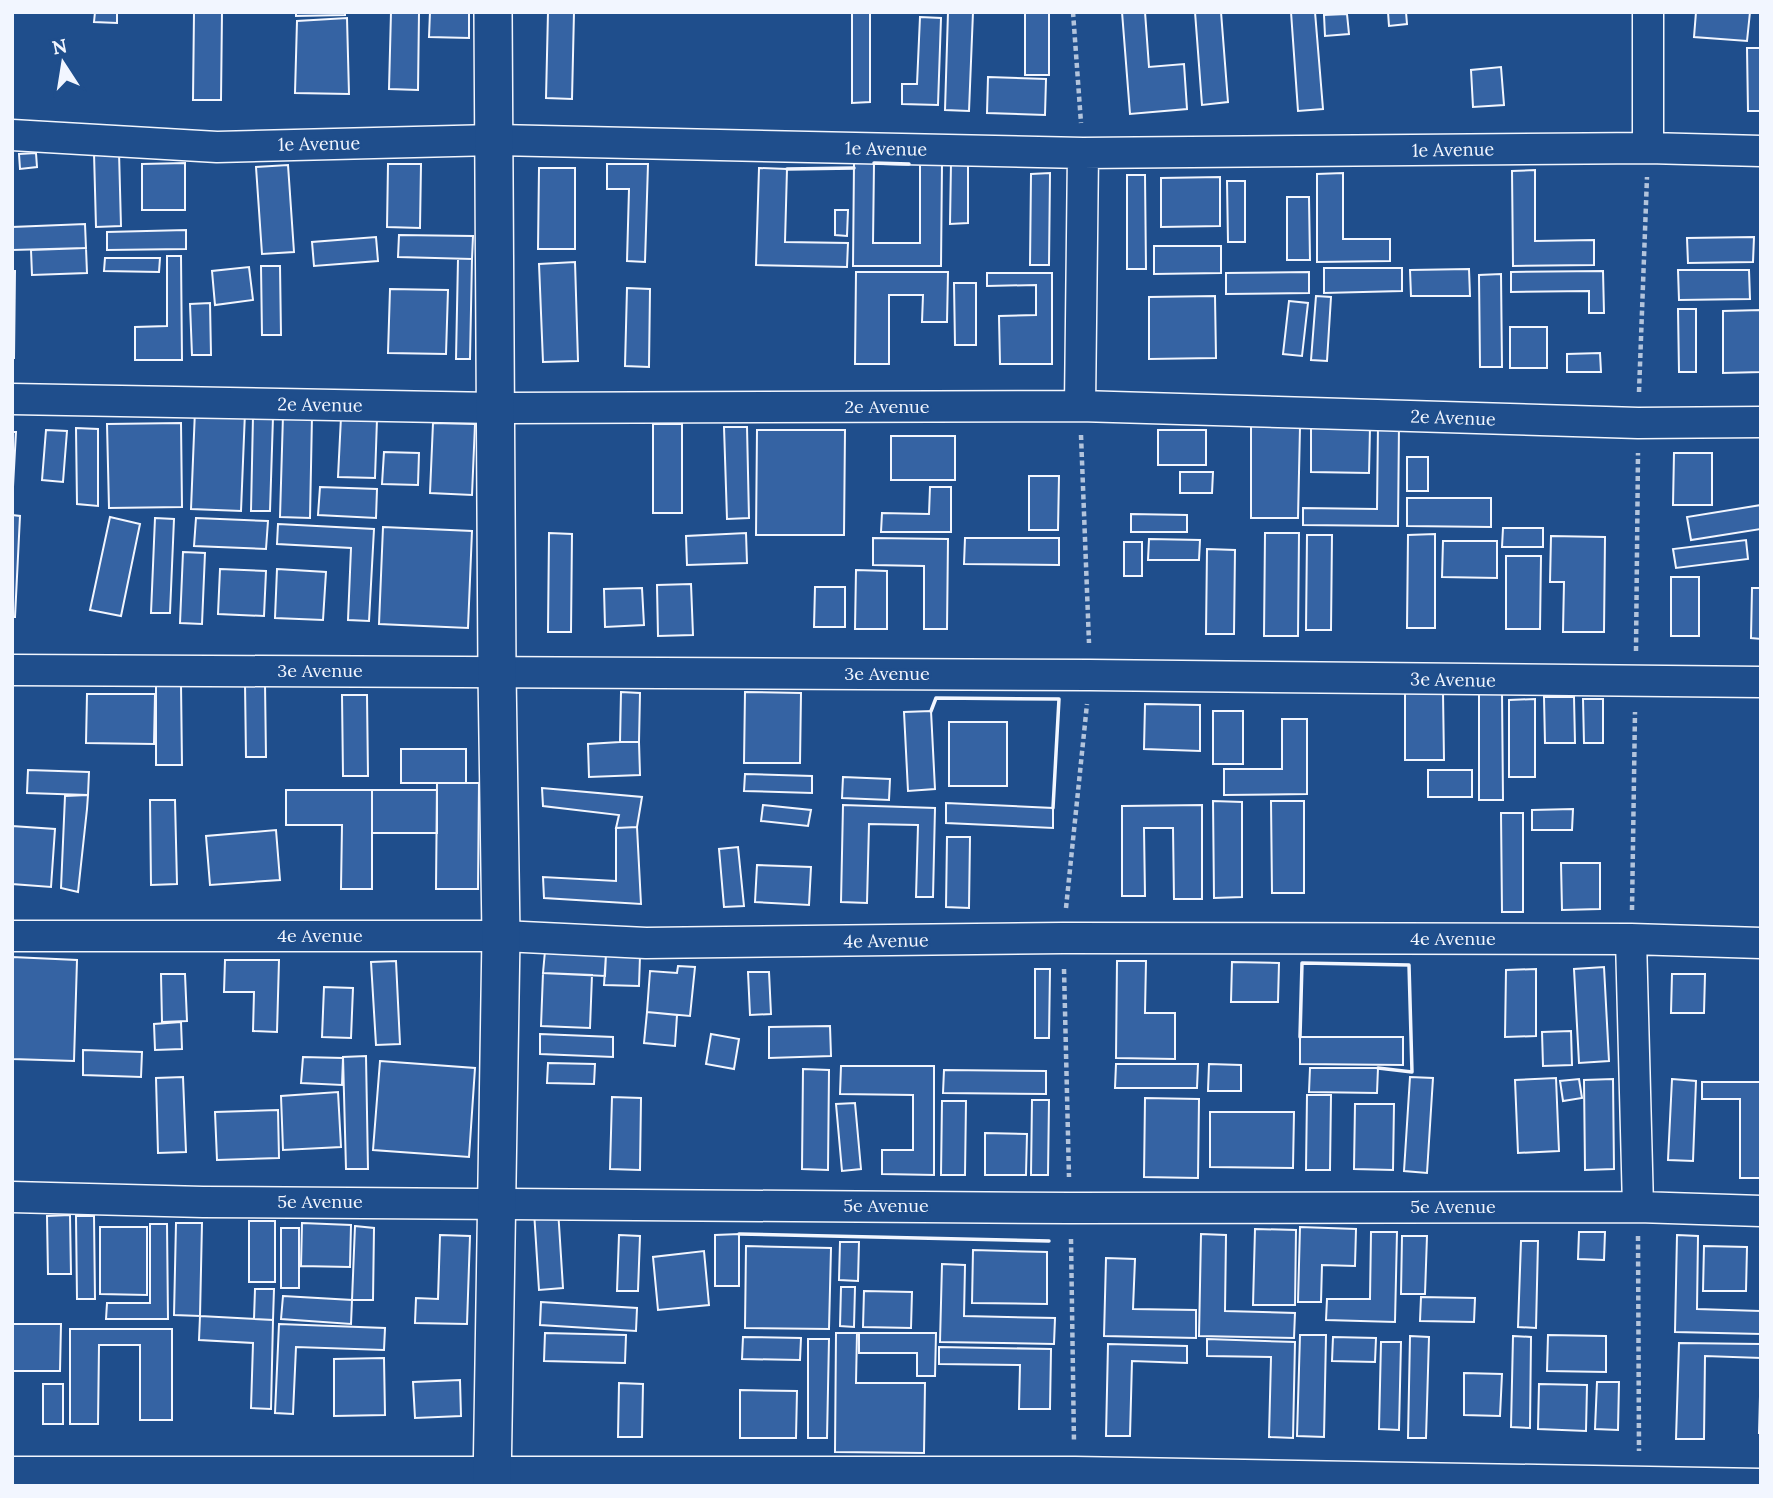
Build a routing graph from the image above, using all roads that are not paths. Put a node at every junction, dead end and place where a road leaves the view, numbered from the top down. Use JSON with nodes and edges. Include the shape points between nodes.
{"nodes":[{"id":1,"x":493,"y":12,"type":"edge"},
{"id":2,"x":1648,"y":12,"type":"edge"},
{"id":3,"x":12,"y":135,"type":"edge"},
{"id":4,"x":494,"y":140,"type":"junction"},
{"id":5,"x":1648,"y":148,"type":"junction"},
{"id":6,"x":1761,"y":150,"type":"edge"},
{"id":7,"x":1083,"y":153,"type":"junction"},
{"id":8,"x":12,"y":399,"type":"edge"},
{"id":9,"x":1080,"y":406,"type":"junction"},
{"id":10,"x":495,"y":408,"type":"junction"},
{"id":11,"x":1761,"y":422,"type":"edge"},
{"id":12,"x":12,"y":670,"type":"edge"},
{"id":13,"x":497,"y":672,"type":"junction"},
{"id":14,"x":1761,"y":682,"type":"edge"},
{"id":15,"x":12,"y":936,"type":"edge"},
{"id":16,"x":501,"y":936,"type":"junction"},
{"id":17,"x":1631,"y":939,"type":"junction"},
{"id":18,"x":1761,"y":943,"type":"edge"},
{"id":19,"x":12,"y":1197,"type":"edge"},
{"id":20,"x":498,"y":1203,"type":"junction"},
{"id":21,"x":1638,"y":1207,"type":"junction"},
{"id":22,"x":1761,"y":1211,"type":"edge"},
{"id":23,"x":12,"y":1472,"type":"edge"},
{"id":24,"x":492,"y":1479,"type":"edge"},
{"id":25,"x":1761,"y":1484,"type":"edge"}],
"edges":[{"from":1,"to":4,"type":"street"},
{"from":2,"to":5,"type":"street"},
{"from":3,"to":4,"type":"street","name":"1e Avenue","via":[[217,147]]},
{"from":4,"to":7,"type":"street","name":"1e Avenue"},
{"from":4,"to":10,"type":"street"},
{"from":5,"to":6,"type":"street","name":"1e Avenue"},
{"from":5,"to":7,"type":"street","name":"1e Avenue"},
{"from":7,"to":9,"type":"street"},
{"from":8,"to":10,"type":"street","name":"2e Avenue"},
{"from":9,"to":10,"type":"street","name":"2e Avenue"},
{"from":9,"to":11,"type":"street","name":"2e Avenue","via":[[1638,423]]},
{"from":10,"to":13,"type":"street"},
{"from":12,"to":13,"type":"street","name":"3e Avenue"},
{"from":13,"to":14,"type":"street","name":"3e Avenue"},
{"from":13,"to":16,"type":"street"},
{"from":15,"to":16,"type":"street","name":"4e Avenue"},
{"from":16,"to":17,"type":"street","name":"4e Avenue","via":[[646,943]]},
{"from":16,"to":20,"type":"street"},
{"from":17,"to":18,"type":"street","name":"4e Avenue"},
{"from":17,"to":21,"type":"street"},
{"from":19,"to":20,"type":"street","name":"5e Avenue"},
{"from":20,"to":21,"type":"street","name":"5e Avenue"},
{"from":20,"to":24,"type":"street"},
{"from":21,"to":22,"type":"street","name":"5e Avenue"},
{"from":23,"to":24,"type":"street"},
{"from":24,"to":25,"type":"street","via":[[1074,1472]]}]}
